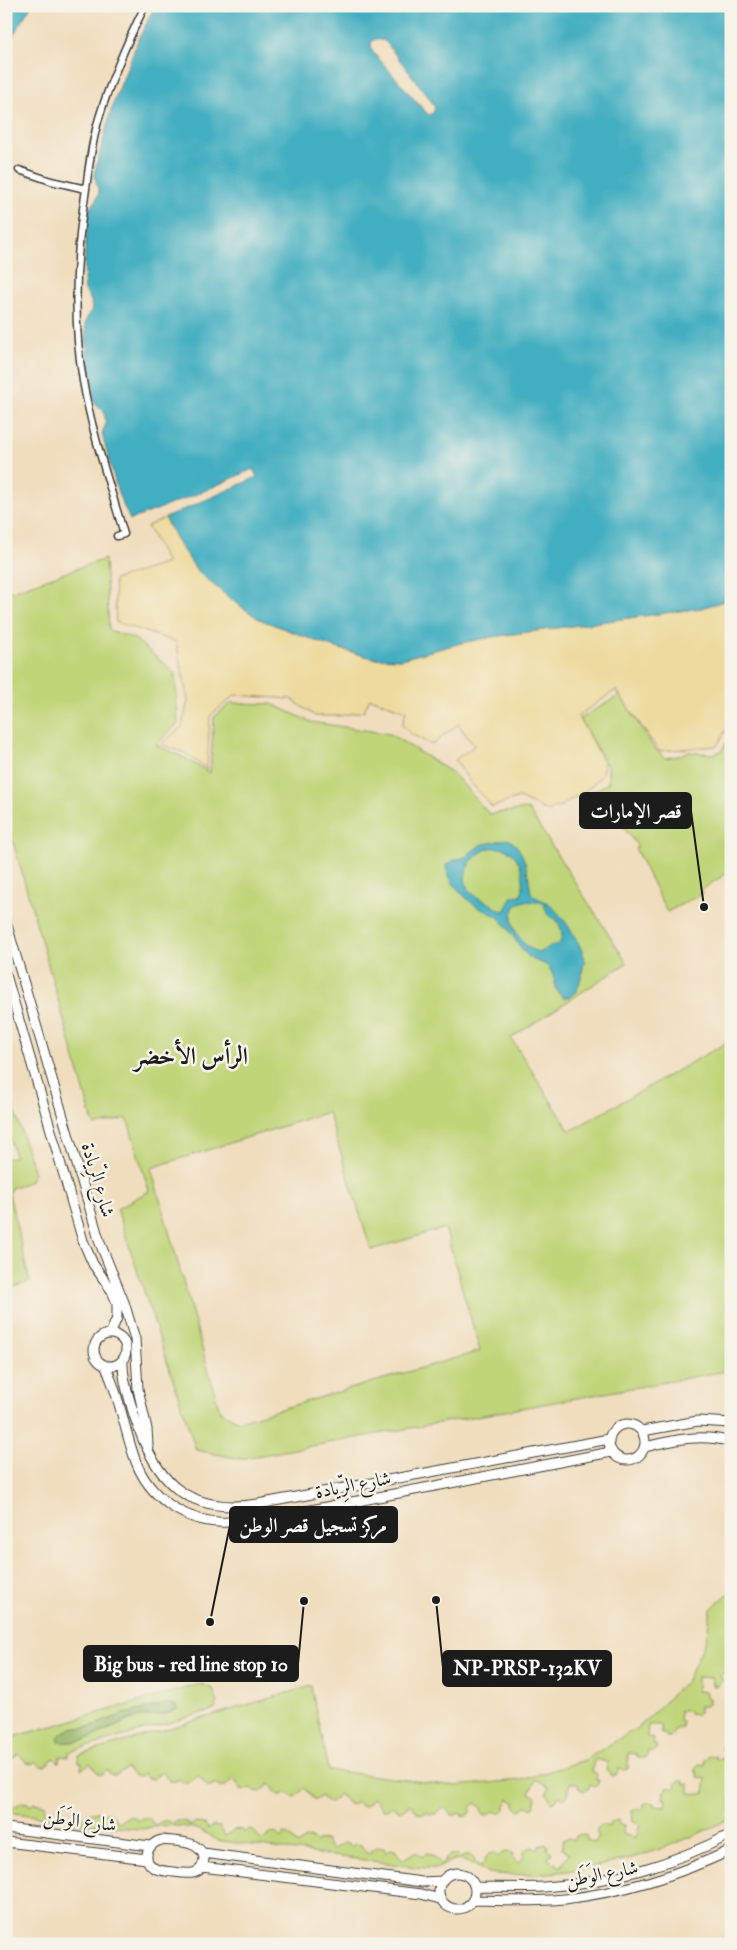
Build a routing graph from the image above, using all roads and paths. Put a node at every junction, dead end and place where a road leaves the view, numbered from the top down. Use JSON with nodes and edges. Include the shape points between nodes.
{"nodes":[{"id":1,"x":145,"y":6,"type":"edge"},
{"id":2,"x":19,"y":170,"type":"dead end"},
{"id":3,"x":86,"y":189,"type":"junction"},
{"id":4,"x":117,"y":536,"type":"dead end"},
{"id":5,"x":6,"y":922,"type":"edge"},
{"id":6,"x":6,"y":975,"type":"edge"},
{"id":7,"x":110,"y":1334,"type":"junction"},
{"id":8,"x":122,"y":1359,"type":"junction"},
{"id":9,"x":105,"y":1365,"type":"junction"},
{"id":10,"x":731,"y":1423,"type":"edge"},
{"id":11,"x":642,"y":1432,"type":"junction"},
{"id":12,"x":609,"y":1438,"type":"junction"},
{"id":13,"x":731,"y":1442,"type":"edge"},
{"id":14,"x":645,"y":1446,"type":"junction"},
{"id":15,"x":147,"y":1448,"type":"junction"},
{"id":16,"x":611,"y":1452,"type":"junction"},
{"id":17,"x":6,"y":1828,"type":"edge"},
{"id":18,"x":731,"y":1834,"type":"edge"},
{"id":19,"x":6,"y":1842,"type":"edge"},
{"id":20,"x":150,"y":1846,"type":"junction"},
{"id":21,"x":731,"y":1850,"type":"edge"},
{"id":22,"x":203,"y":1853,"type":"junction"},
{"id":23,"x":147,"y":1859,"type":"junction"},
{"id":24,"x":202,"y":1867,"type":"junction"},
{"id":25,"x":442,"y":1881,"type":"junction"},
{"id":26,"x":475,"y":1886,"type":"junction"},
{"id":27,"x":440,"y":1898,"type":"junction"},
{"id":28,"x":473,"y":1900,"type":"junction"}],
"edges":[{"from":1,"to":3,"type":"street","via":[[111,82],[99,119]]},
{"from":2,"to":3,"type":"street"},
{"from":3,"to":4,"type":"street","via":[[79,251],[78,334],[93,431],[124,534]]},
{"from":5,"to":15,"type":"street","name":"شارع الرِّيادة","via":[[100,1243],[124,1302],[135,1340]]},
{"from":6,"to":7,"type":"street","name":"شارع الرِّيادة","via":[[83,1241],[117,1303],[117,1318]]},
{"from":7,"to":8,"type":"street","via":[[123,1341],[126,1350]]},
{"from":7,"to":9,"type":"street","via":[[99,1338],[94,1346],[95,1356]]},
{"from":8,"to":9,"type":"street","via":[[116,1364]]},
{"from":8,"to":15,"type":"street","name":"شارع الرِّيادة","via":[[126,1384]]},
{"from":9,"to":16,"type":"street","name":"شارع الرِّيادة","via":[[137,1464],[146,1481],[174,1508],[208,1521],[260,1520]]},
{"from":10,"to":11,"type":"street","via":[[698,1421]]},
{"from":11,"to":12,"type":"street","via":[[626,1424],[613,1430]]},
{"from":11,"to":14,"type":"street"},
{"from":12,"to":15,"type":"street","name":"شارع الرِّيادة","via":[[228,1507],[196,1500],[179,1490],[164,1476]]},
{"from":12,"to":16,"type":"street"},
{"from":13,"to":14,"type":"street","via":[[695,1437]]},
{"from":14,"to":16,"type":"street","via":[[639,1457],[630,1461],[620,1460]]},
{"from":17,"to":20,"type":"street","name":"شارع الوَطَن"},
{"from":18,"to":26,"type":"street","name":"شارع الوَطَن","via":[[676,1859],[597,1880],[544,1887]]},
{"from":19,"to":23,"type":"street","name":"شارع الوَطَن"},
{"from":20,"to":22,"type":"street","name":"شارع الوَطَن","via":[[162,1840],[191,1844]]},
{"from":20,"to":23,"type":"street"},
{"from":21,"to":28,"type":"street","name":"شارع الوَطَن","via":[[663,1878],[606,1892],[544,1900]]},
{"from":22,"to":24,"type":"street"},
{"from":22,"to":25,"type":"street","via":[[422,1882]]},
{"from":23,"to":24,"type":"street","via":[[155,1869],[188,1874]]},
{"from":24,"to":27,"type":"street"},
{"from":25,"to":26,"type":"street","via":[[458,1873],[470,1879]]},
{"from":25,"to":27,"type":"street","via":[[438,1889]]},
{"from":26,"to":28,"type":"street"},
{"from":27,"to":28,"type":"street","via":[[446,1906],[456,1910],[466,1908]]}]}
